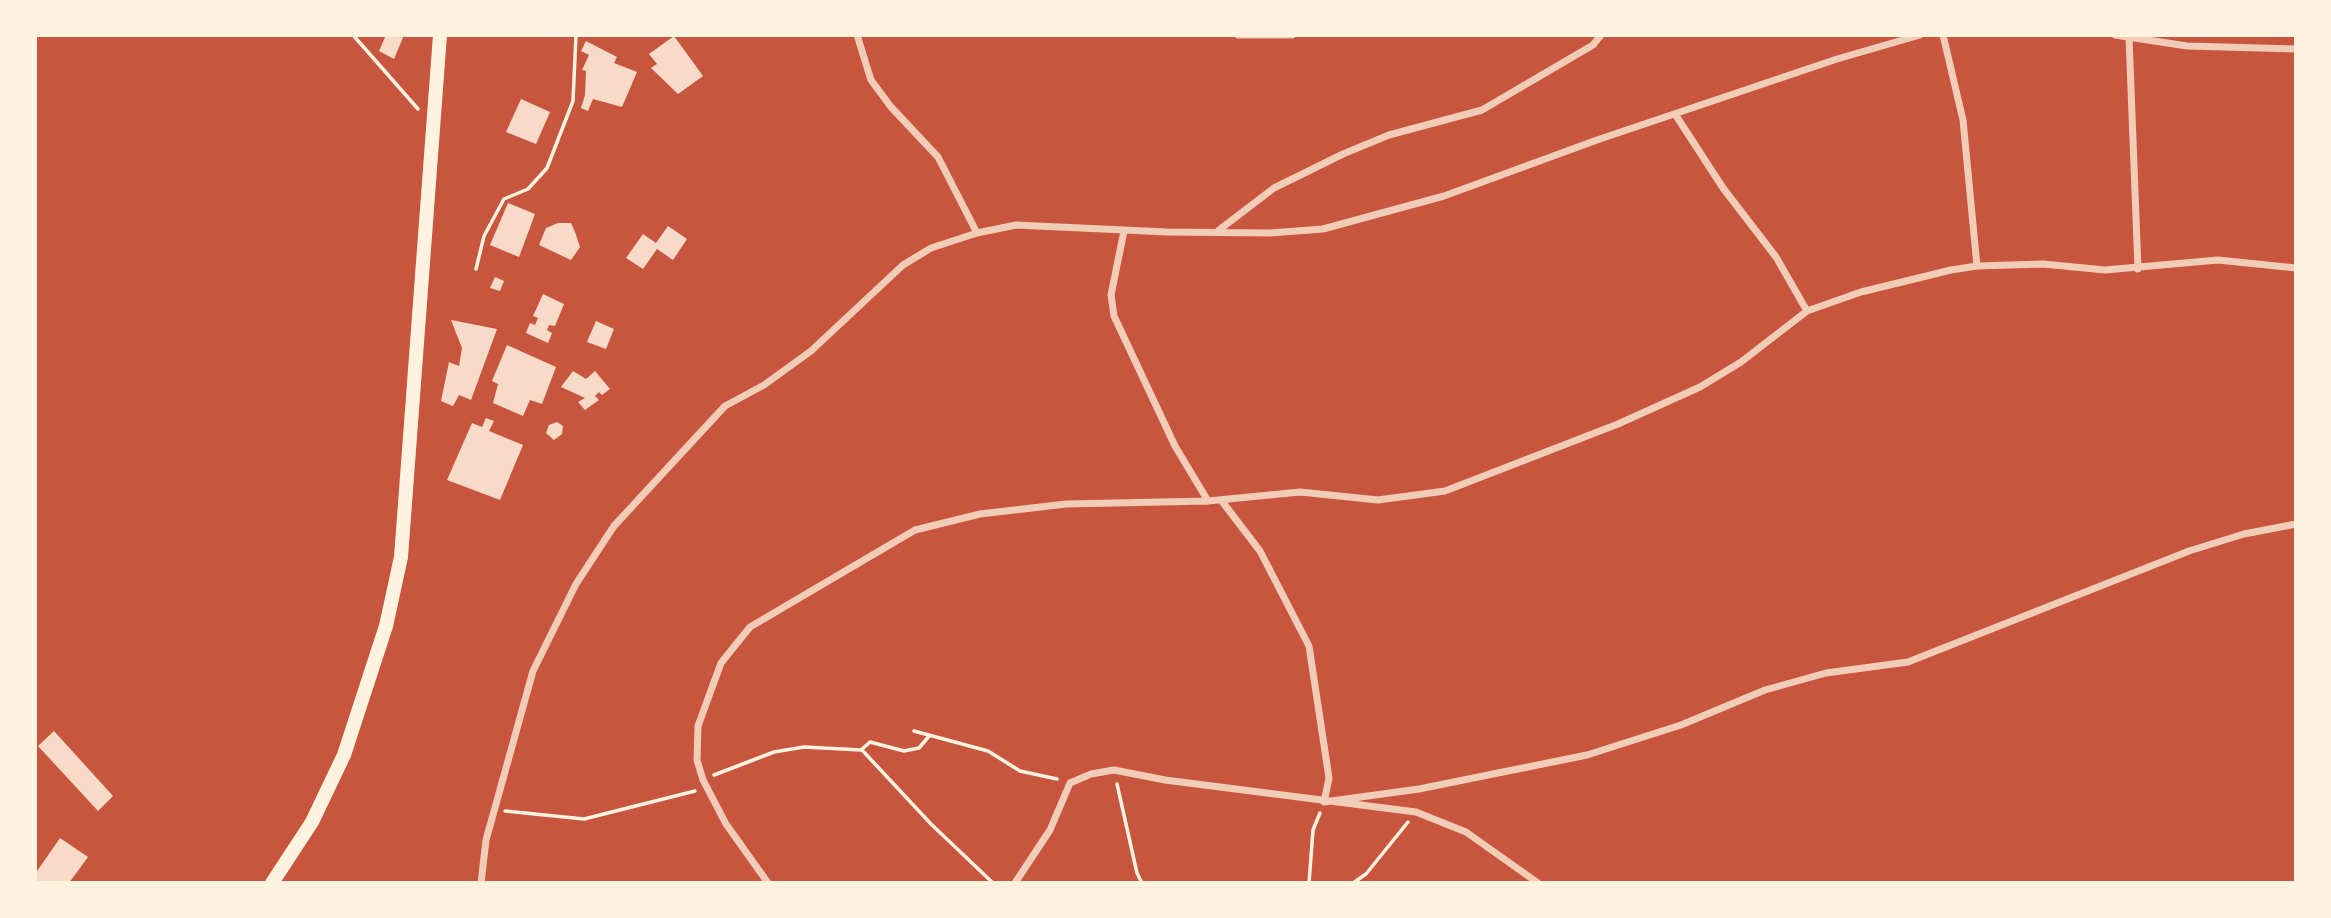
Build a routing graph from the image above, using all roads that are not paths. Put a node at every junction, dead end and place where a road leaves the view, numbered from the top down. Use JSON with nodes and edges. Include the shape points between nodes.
{"nodes":[{"id":1,"x":440,"y":35,"type":"edge"},
{"id":2,"x":857,"y":35,"type":"edge"},
{"id":3,"x":1238,"y":35,"type":"edge"},
{"id":4,"x":1292,"y":35,"type":"edge"},
{"id":5,"x":1601,"y":35,"type":"edge"},
{"id":6,"x":1920,"y":35,"type":"edge"},
{"id":7,"x":1943,"y":35,"type":"edge"},
{"id":8,"x":2115,"y":35,"type":"edge"},
{"id":9,"x":2129,"y":37,"type":"junction"},
{"id":10,"x":2296,"y":49,"type":"edge"},
{"id":11,"x":1675,"y":114,"type":"junction"},
{"id":12,"x":1124,"y":230,"type":"junction"},
{"id":13,"x":1218,"y":231,"type":"junction"},
{"id":14,"x":977,"y":233,"type":"junction"},
{"id":15,"x":1977,"y":266,"type":"junction"},
{"id":16,"x":2296,"y":268,"type":"edge"},
{"id":17,"x":2138,"y":269,"type":"junction"},
{"id":18,"x":1807,"y":311,"type":"junction"},
{"id":19,"x":1221,"y":500,"type":"junction"},
{"id":20,"x":1208,"y":501,"type":"junction"},
{"id":21,"x":2296,"y":524,"type":"edge"},
{"id":22,"x":1324,"y":802,"type":"junction"},
{"id":23,"x":272,"y":883,"type":"edge"},
{"id":24,"x":481,"y":883,"type":"edge"},
{"id":25,"x":768,"y":883,"type":"edge"},
{"id":26,"x":1015,"y":883,"type":"edge"},
{"id":27,"x":1538,"y":883,"type":"edge"}],
"edges":[{"from":1,"to":23,"type":"highway","via":[[401,557],[386,626],[344,755],[312,822]]},
{"from":2,"to":14,"type":"street","via":[[871,80],[938,157]]},
{"from":3,"to":4,"type":"street"},
{"from":5,"to":13,"type":"street","via":[[1593,45],[1482,110],[1389,135],[1274,188]]},
{"from":6,"to":11,"type":"street"},
{"from":7,"to":15,"type":"street","via":[[1963,120]]},
{"from":8,"to":9,"type":"street"},
{"from":9,"to":10,"type":"street","via":[[2187,46]]},
{"from":9,"to":17,"type":"street"},
{"from":11,"to":13,"type":"street","via":[[1363,219],[1304,231]]},
{"from":11,"to":18,"type":"street","via":[[1776,257]]},
{"from":12,"to":13,"type":"street"},
{"from":12,"to":14,"type":"street","via":[[1048,224]]},
{"from":12,"to":20,"type":"street","via":[[1111,295],[1114,316],[1175,446]]},
{"from":14,"to":24,"type":"street","via":[[931,248],[903,265],[811,351],[725,406],[614,526],[576,584],[533,671],[482,856]]},
{"from":15,"to":17,"type":"street"},
{"from":15,"to":18,"type":"street","via":[[1861,292]]},
{"from":16,"to":17,"type":"street","via":[[2218,260]]},
{"from":18,"to":19,"type":"street","via":[[1700,387],[1464,485],[1378,500],[1300,492]]},
{"from":19,"to":20,"type":"street"},
{"from":19,"to":22,"type":"street","via":[[1260,551],[1309,646],[1329,778]]},
{"from":20,"to":25,"type":"street","via":[[1026,508],[915,530],[750,627],[721,663],[708,692],[698,726],[697,760],[726,824]]},
{"from":21,"to":22,"type":"street","via":[[2189,551],[1908,662],[1826,673],[1765,690],[1681,725],[1587,755],[1419,789]]},
{"from":22,"to":26,"type":"street","via":[[1114,770],[1091,774],[1069,783],[1050,830]]},
{"from":22,"to":27,"type":"street","via":[[1416,812],[1466,832]]}]}
